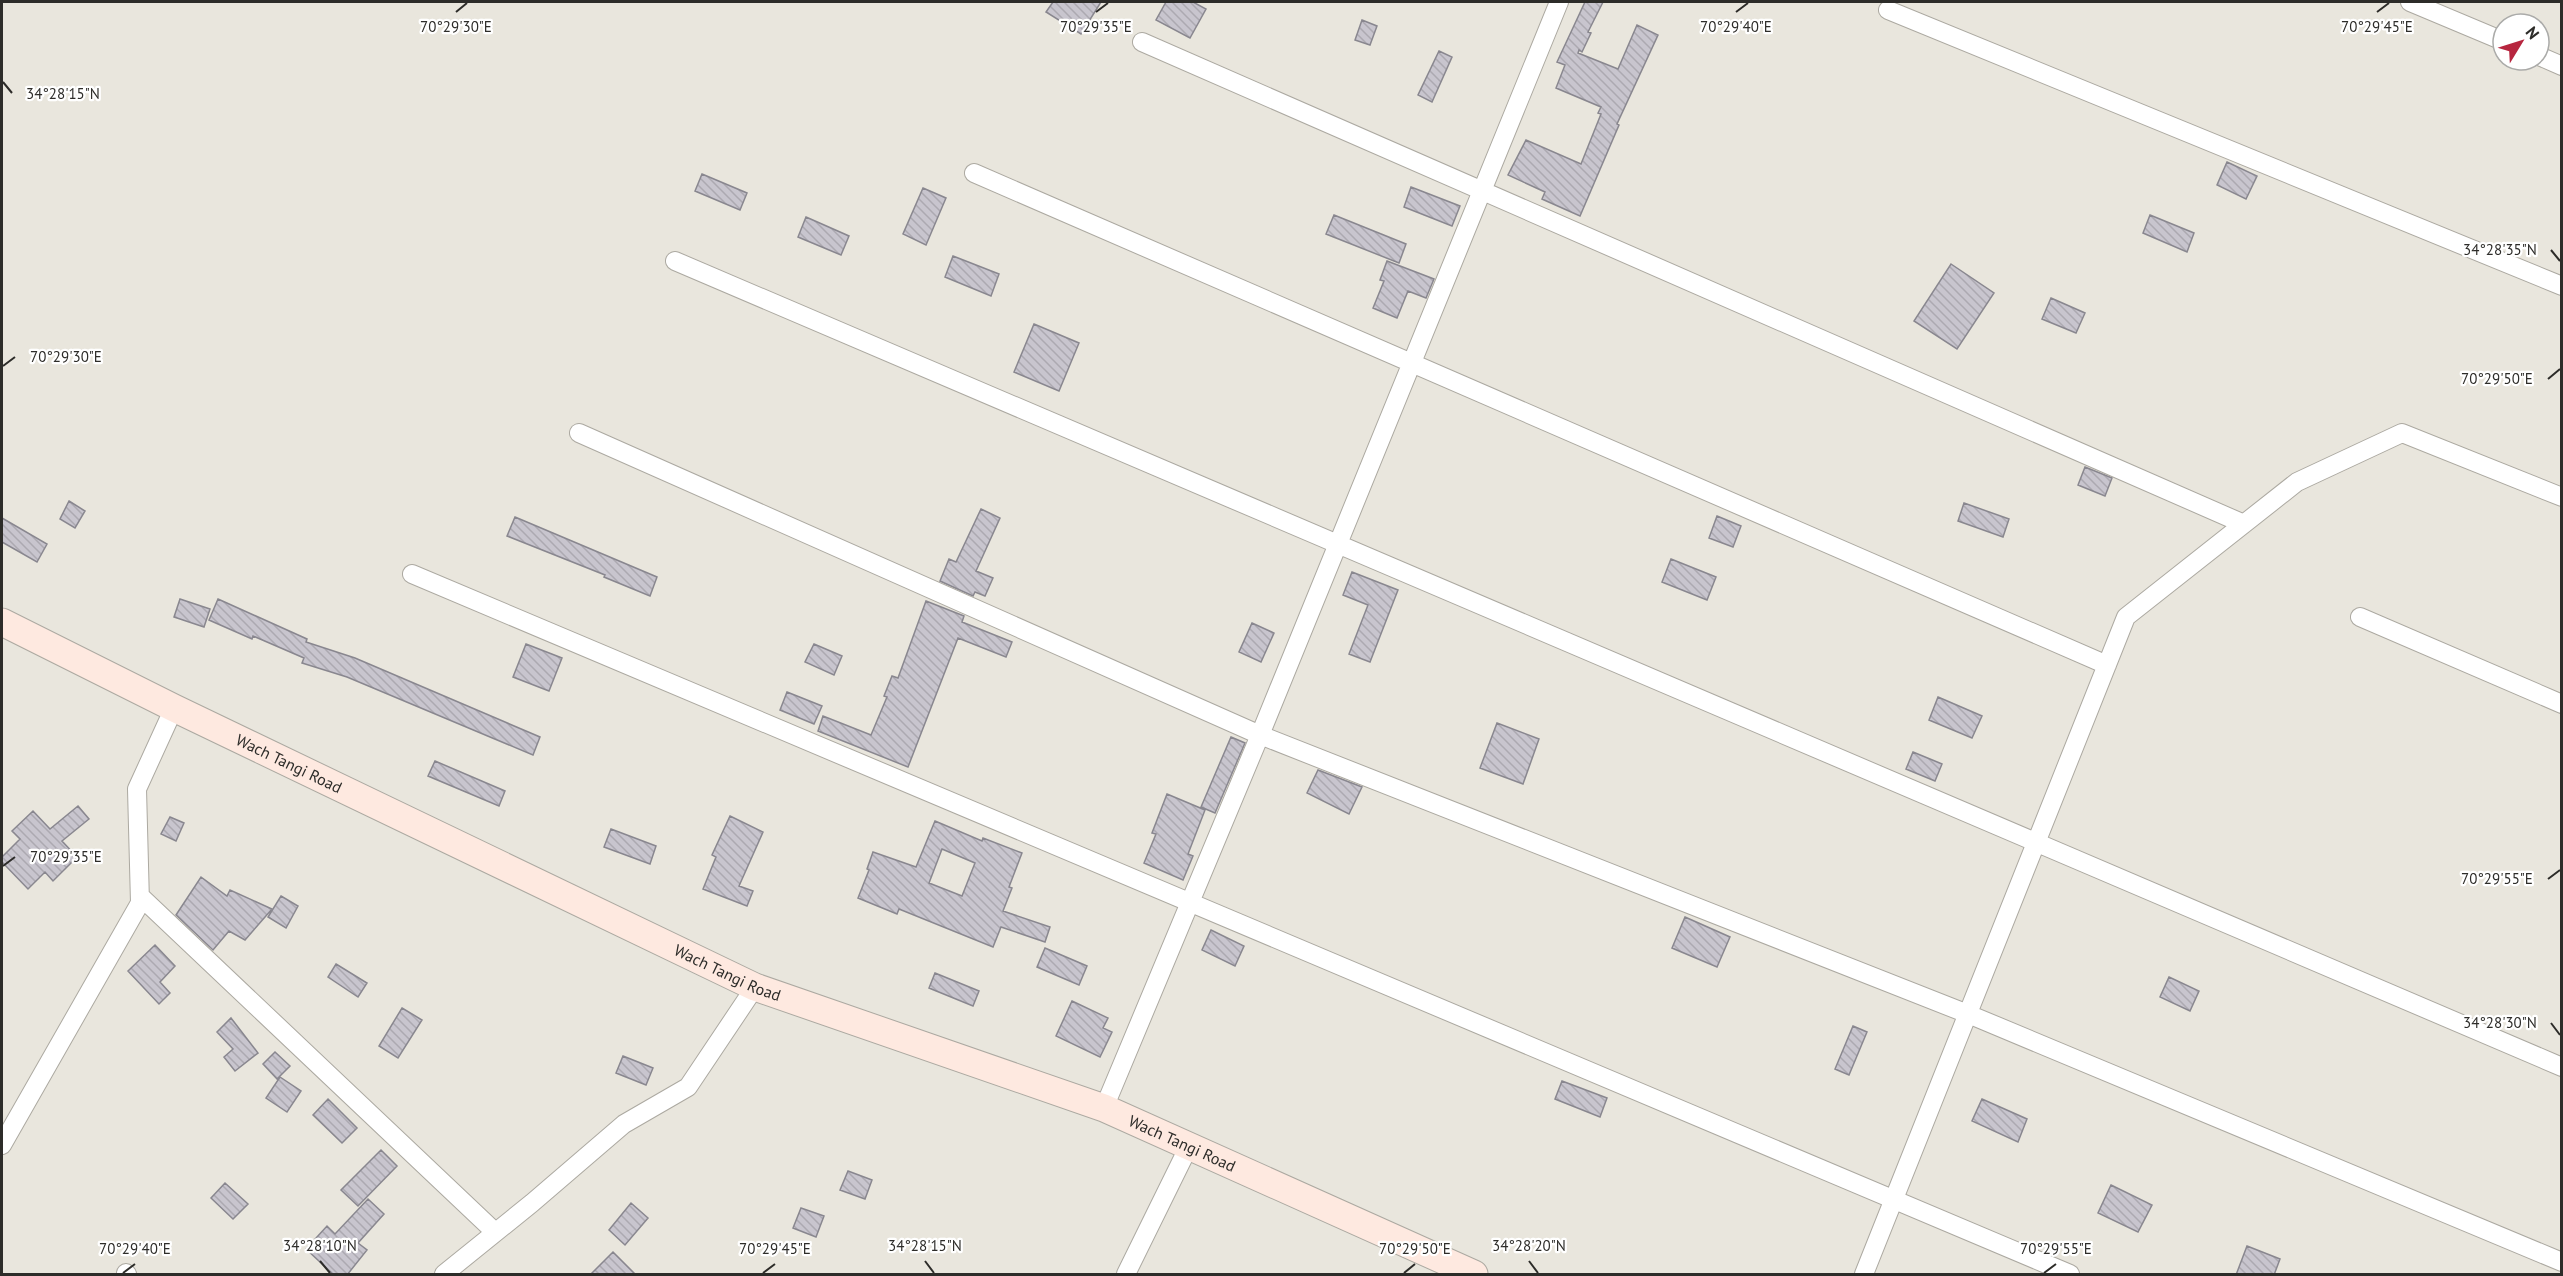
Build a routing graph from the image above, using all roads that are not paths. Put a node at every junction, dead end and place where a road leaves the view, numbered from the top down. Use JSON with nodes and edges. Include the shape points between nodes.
{"nodes":[{"id":1,"x":1559,"y":2,"type":"edge"},
{"id":2,"x":2410,"y":2,"type":"edge"},
{"id":3,"x":1888,"y":10,"type":"dead end"},
{"id":4,"x":2491,"y":36,"type":"edge"},
{"id":5,"x":1142,"y":42,"type":"dead end"},
{"id":6,"x":974,"y":173,"type":"dead end"},
{"id":7,"x":1481,"y":190,"type":"junction"},
{"id":8,"x":675,"y":261,"type":"dead end"},
{"id":9,"x":2562,"y":286,"type":"edge"},
{"id":10,"x":1410,"y":362,"type":"junction"},
{"id":11,"x":579,"y":433,"type":"dead end"},
{"id":12,"x":2562,"y":497,"type":"edge"},
{"id":13,"x":2244,"y":524,"type":"junction"},
{"id":14,"x":1336,"y":543,"type":"junction"},
{"id":15,"x":412,"y":574,"type":"dead end"},
{"id":16,"x":2360,"y":617,"type":"dead end"},
{"id":17,"x":2,"y":622,"type":"edge"},
{"id":18,"x":2107,"y":665,"type":"junction"},
{"id":19,"x":2562,"y":704,"type":"edge"},
{"id":20,"x":174,"y":708,"type":"junction"},
{"id":21,"x":1260,"y":735,"type":"junction"},
{"id":22,"x":2036,"y":843,"type":"junction"},
{"id":23,"x":140,"y":896,"type":"junction"},
{"id":24,"x":1188,"y":902,"type":"junction"},
{"id":25,"x":755,"y":987,"type":"junction"},
{"id":26,"x":1968,"y":1014,"type":"junction"},
{"id":27,"x":2562,"y":1067,"type":"edge"},
{"id":28,"x":1104,"y":1108,"type":"junction"},
{"id":29,"x":2,"y":1145,"type":"edge"},
{"id":30,"x":1189,"y":1146,"type":"junction"},
{"id":31,"x":1894,"y":1200,"type":"junction"},
{"id":32,"x":495,"y":1232,"type":"junction"},
{"id":33,"x":2562,"y":1262,"type":"edge"},
{"id":34,"x":444,"y":1275,"type":"edge"},
{"id":35,"x":1126,"y":1275,"type":"edge"},
{"id":36,"x":1474,"y":1275,"type":"edge"},
{"id":37,"x":1864,"y":1275,"type":"edge"},
{"id":38,"x":2070,"y":1275,"type":"edge"}],
"edges":[{"from":1,"to":7,"type":"street"},
{"from":2,"to":4,"type":"street"},
{"from":3,"to":9,"type":"street"},
{"from":5,"to":7,"type":"street"},
{"from":6,"to":10,"type":"street"},
{"from":7,"to":10,"type":"street"},
{"from":7,"to":13,"type":"street"},
{"from":8,"to":14,"type":"street"},
{"from":10,"to":14,"type":"street"},
{"from":10,"to":18,"type":"street"},
{"from":11,"to":21,"type":"street"},
{"from":12,"to":13,"type":"street","via":[[2402,433],[2297,482]]},
{"from":13,"to":18,"type":"street","via":[[2126,617]]},
{"from":14,"to":21,"type":"street"},
{"from":14,"to":22,"type":"street"},
{"from":15,"to":24,"type":"street"},
{"from":16,"to":19,"type":"street"},
{"from":17,"to":20,"type":"main road","name":"Wach Tangi Road"},
{"from":18,"to":22,"type":"street"},
{"from":20,"to":23,"type":"street","via":[[137,789]]},
{"from":20,"to":25,"type":"main road","name":"Wach Tangi Road"},
{"from":21,"to":24,"type":"street"},
{"from":21,"to":26,"type":"street"},
{"from":22,"to":26,"type":"street"},
{"from":22,"to":27,"type":"street"},
{"from":23,"to":29,"type":"street","via":[[140,903]]},
{"from":23,"to":32,"type":"street"},
{"from":24,"to":28,"type":"street"},
{"from":24,"to":31,"type":"street"},
{"from":25,"to":28,"type":"main road","name":"Wach Tangi Road"},
{"from":25,"to":32,"type":"street","via":[[688,1087],[624,1124]]},
{"from":26,"to":31,"type":"street"},
{"from":26,"to":33,"type":"street"},
{"from":28,"to":30,"type":"main road","name":"Wach Tangi Road"},
{"from":30,"to":35,"type":"street"},
{"from":30,"to":36,"type":"main road","name":"Wach Tangi Road"},
{"from":31,"to":37,"type":"street"},
{"from":31,"to":38,"type":"street"},
{"from":32,"to":34,"type":"street"}]}
